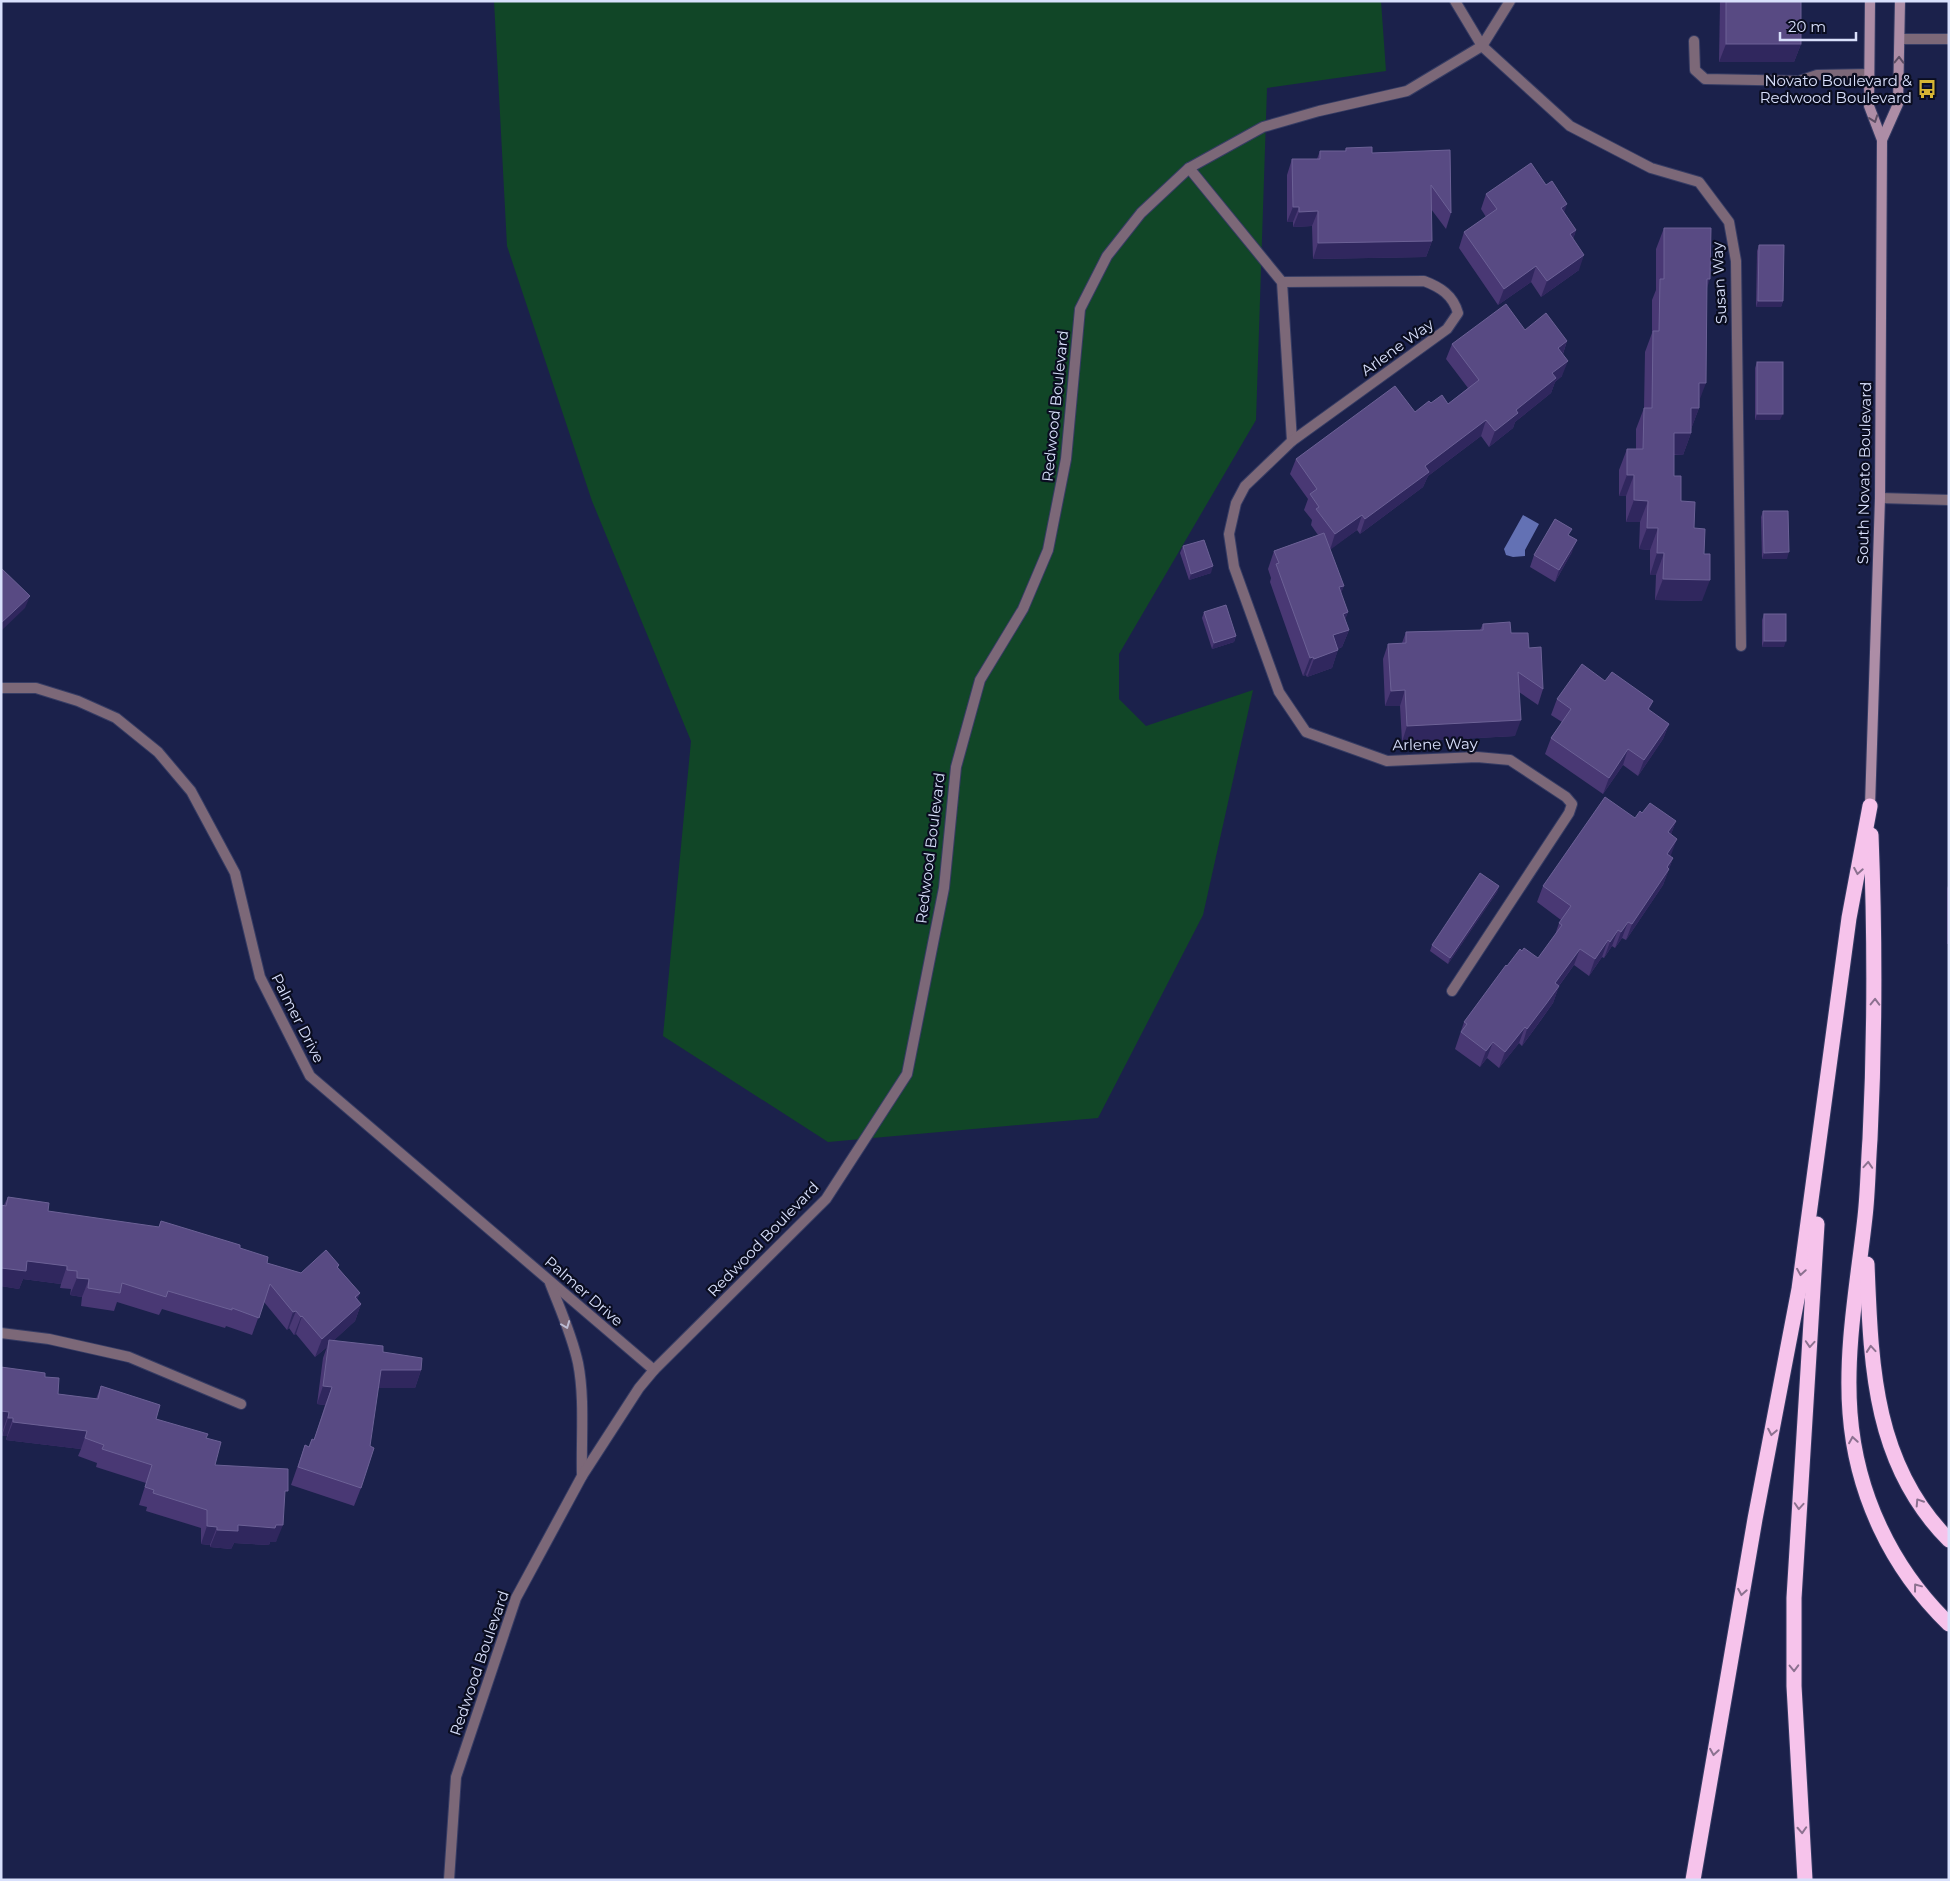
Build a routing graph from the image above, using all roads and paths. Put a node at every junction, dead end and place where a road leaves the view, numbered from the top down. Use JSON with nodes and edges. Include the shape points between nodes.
{"nodes":[{"id":1,"x":1455,"y":1,"type":"edge"},
{"id":2,"x":1510,"y":1,"type":"edge"},
{"id":3,"x":1870,"y":1,"type":"edge"},
{"id":4,"x":1900,"y":1,"type":"edge"},
{"id":5,"x":1900,"y":39,"type":"junction"},
{"id":6,"x":1949,"y":39,"type":"edge"},
{"id":7,"x":1694,"y":41,"type":"dead end"},
{"id":8,"x":1482,"y":46,"type":"junction"},
{"id":9,"x":1869,"y":74,"type":"junction"},
{"id":10,"x":1882,"y":140,"type":"junction"},
{"id":11,"x":1189,"y":168,"type":"junction"},
{"id":12,"x":1282,"y":282,"type":"junction"},
{"id":13,"x":1292,"y":441,"type":"junction"},
{"id":14,"x":1880,"y":498,"type":"junction"},
{"id":15,"x":1949,"y":500,"type":"edge"},
{"id":16,"x":1741,"y":646,"type":"dead end"},
{"id":17,"x":1,"y":688,"type":"edge"},
{"id":18,"x":1870,"y":806,"type":"junction"},
{"id":19,"x":1452,"y":991,"type":"dead end"},
{"id":20,"x":1829,"y":1068,"type":"junction"},
{"id":21,"x":1865,"y":1213,"type":"junction"},
{"id":22,"x":548,"y":1280,"type":"junction"},
{"id":23,"x":1,"y":1333,"type":"edge"},
{"id":24,"x":654,"y":1370,"type":"junction"},
{"id":25,"x":241,"y":1404,"type":"dead end"},
{"id":26,"x":582,"y":1476,"type":"junction"},
{"id":27,"x":1949,"y":1540,"type":"edge"},
{"id":28,"x":1949,"y":1624,"type":"edge"},
{"id":29,"x":449,"y":1880,"type":"edge"},
{"id":30,"x":1693,"y":1880,"type":"edge"},
{"id":31,"x":1805,"y":1880,"type":"edge"}],
"edges":[{"from":1,"to":8,"type":"street","name":"Susan Way"},
{"from":2,"to":8,"type":"street","name":"Redwood Boulevard"},
{"from":3,"to":9,"type":"main road","name":"South Novato Boulevard"},
{"from":4,"to":5,"type":"main road","name":"South Novato Boulevard"},
{"from":5,"to":6,"type":"street"},
{"from":10,"to":5,"type":"main road","name":"South Novato Boulevard","one_way":true,"via":[[1898,104]]},
{"from":7,"to":9,"type":"street","via":[[1695,70],[1705,79],[1800,81],[1817,75]]},
{"from":8,"to":11,"type":"street","name":"Redwood Boulevard","via":[[1407,91],[1263,127]]},
{"from":8,"to":16,"type":"street","name":"Susan Way","via":[[1570,126],[1651,168],[1699,182],[1729,222],[1736,261]]},
{"from":9,"to":10,"type":"main road","name":"South Novato Boulevard","one_way":true,"via":[[1868,106]]},
{"from":10,"to":14,"type":"main road","name":"South Novato Boulevard"},
{"from":11,"to":12,"type":"street"},
{"from":11,"to":24,"type":"street","name":"Redwood Boulevard","via":[[1141,213],[1107,256],[1080,309],[1066,459],[1048,550],[1023,609],[980,680],[956,767],[944,888],[907,1074],[826,1199]]},
{"from":12,"to":13,"type":"street"},
{"from":12,"to":13,"type":"street","name":"Arlene Way","via":[[1424,281],[1439,286],[1451,297],[1458,313],[1447,329]]},
{"from":13,"to":19,"type":"street","name":"Arlene Way","via":[[1245,486],[1236,503],[1229,534],[1234,566],[1278,692],[1306,732],[1387,761],[1477,757],[1510,760],[1572,804]]},
{"from":14,"to":15,"type":"street"},
{"from":14,"to":18,"type":"main road","name":"South Novato Boulevard"},
{"from":17,"to":22,"type":"street","name":"Palmer Drive","via":[[36,688],[78,701],[116,718],[158,752],[191,791],[235,873],[260,977],[310,1076]]},
{"from":18,"to":20,"type":"highway","one_way":true,"via":[[1849,918]]},
{"from":21,"to":18,"type":"highway","one_way":true,"via":[[1875,998]]},
{"from":20,"to":30,"type":"highway","one_way":true,"via":[[1796,1307],[1755,1519]]},
{"from":20,"to":31,"type":"highway","one_way":true,"via":[[1794,1598],[1794,1686]]},
{"from":27,"to":21,"type":"highway","one_way":true,"via":[[1930,1518],[1904,1477],[1880,1412],[1870,1342]]},
{"from":28,"to":21,"type":"highway","one_way":true,"via":[[1917,1588],[1888,1544],[1866,1497],[1858,1468],[1849,1387]]},
{"from":22,"to":24,"type":"street","name":"Palmer Drive"},
{"from":22,"to":26,"type":"street","one_way":true,"via":[[578,1365]]},
{"from":23,"to":25,"type":"street","via":[[49,1339],[129,1357]]},
{"from":24,"to":26,"type":"street","name":"Redwood Boulevard"},
{"from":26,"to":29,"type":"street","name":"Redwood Boulevard","via":[[516,1598],[456,1778]]}]}
